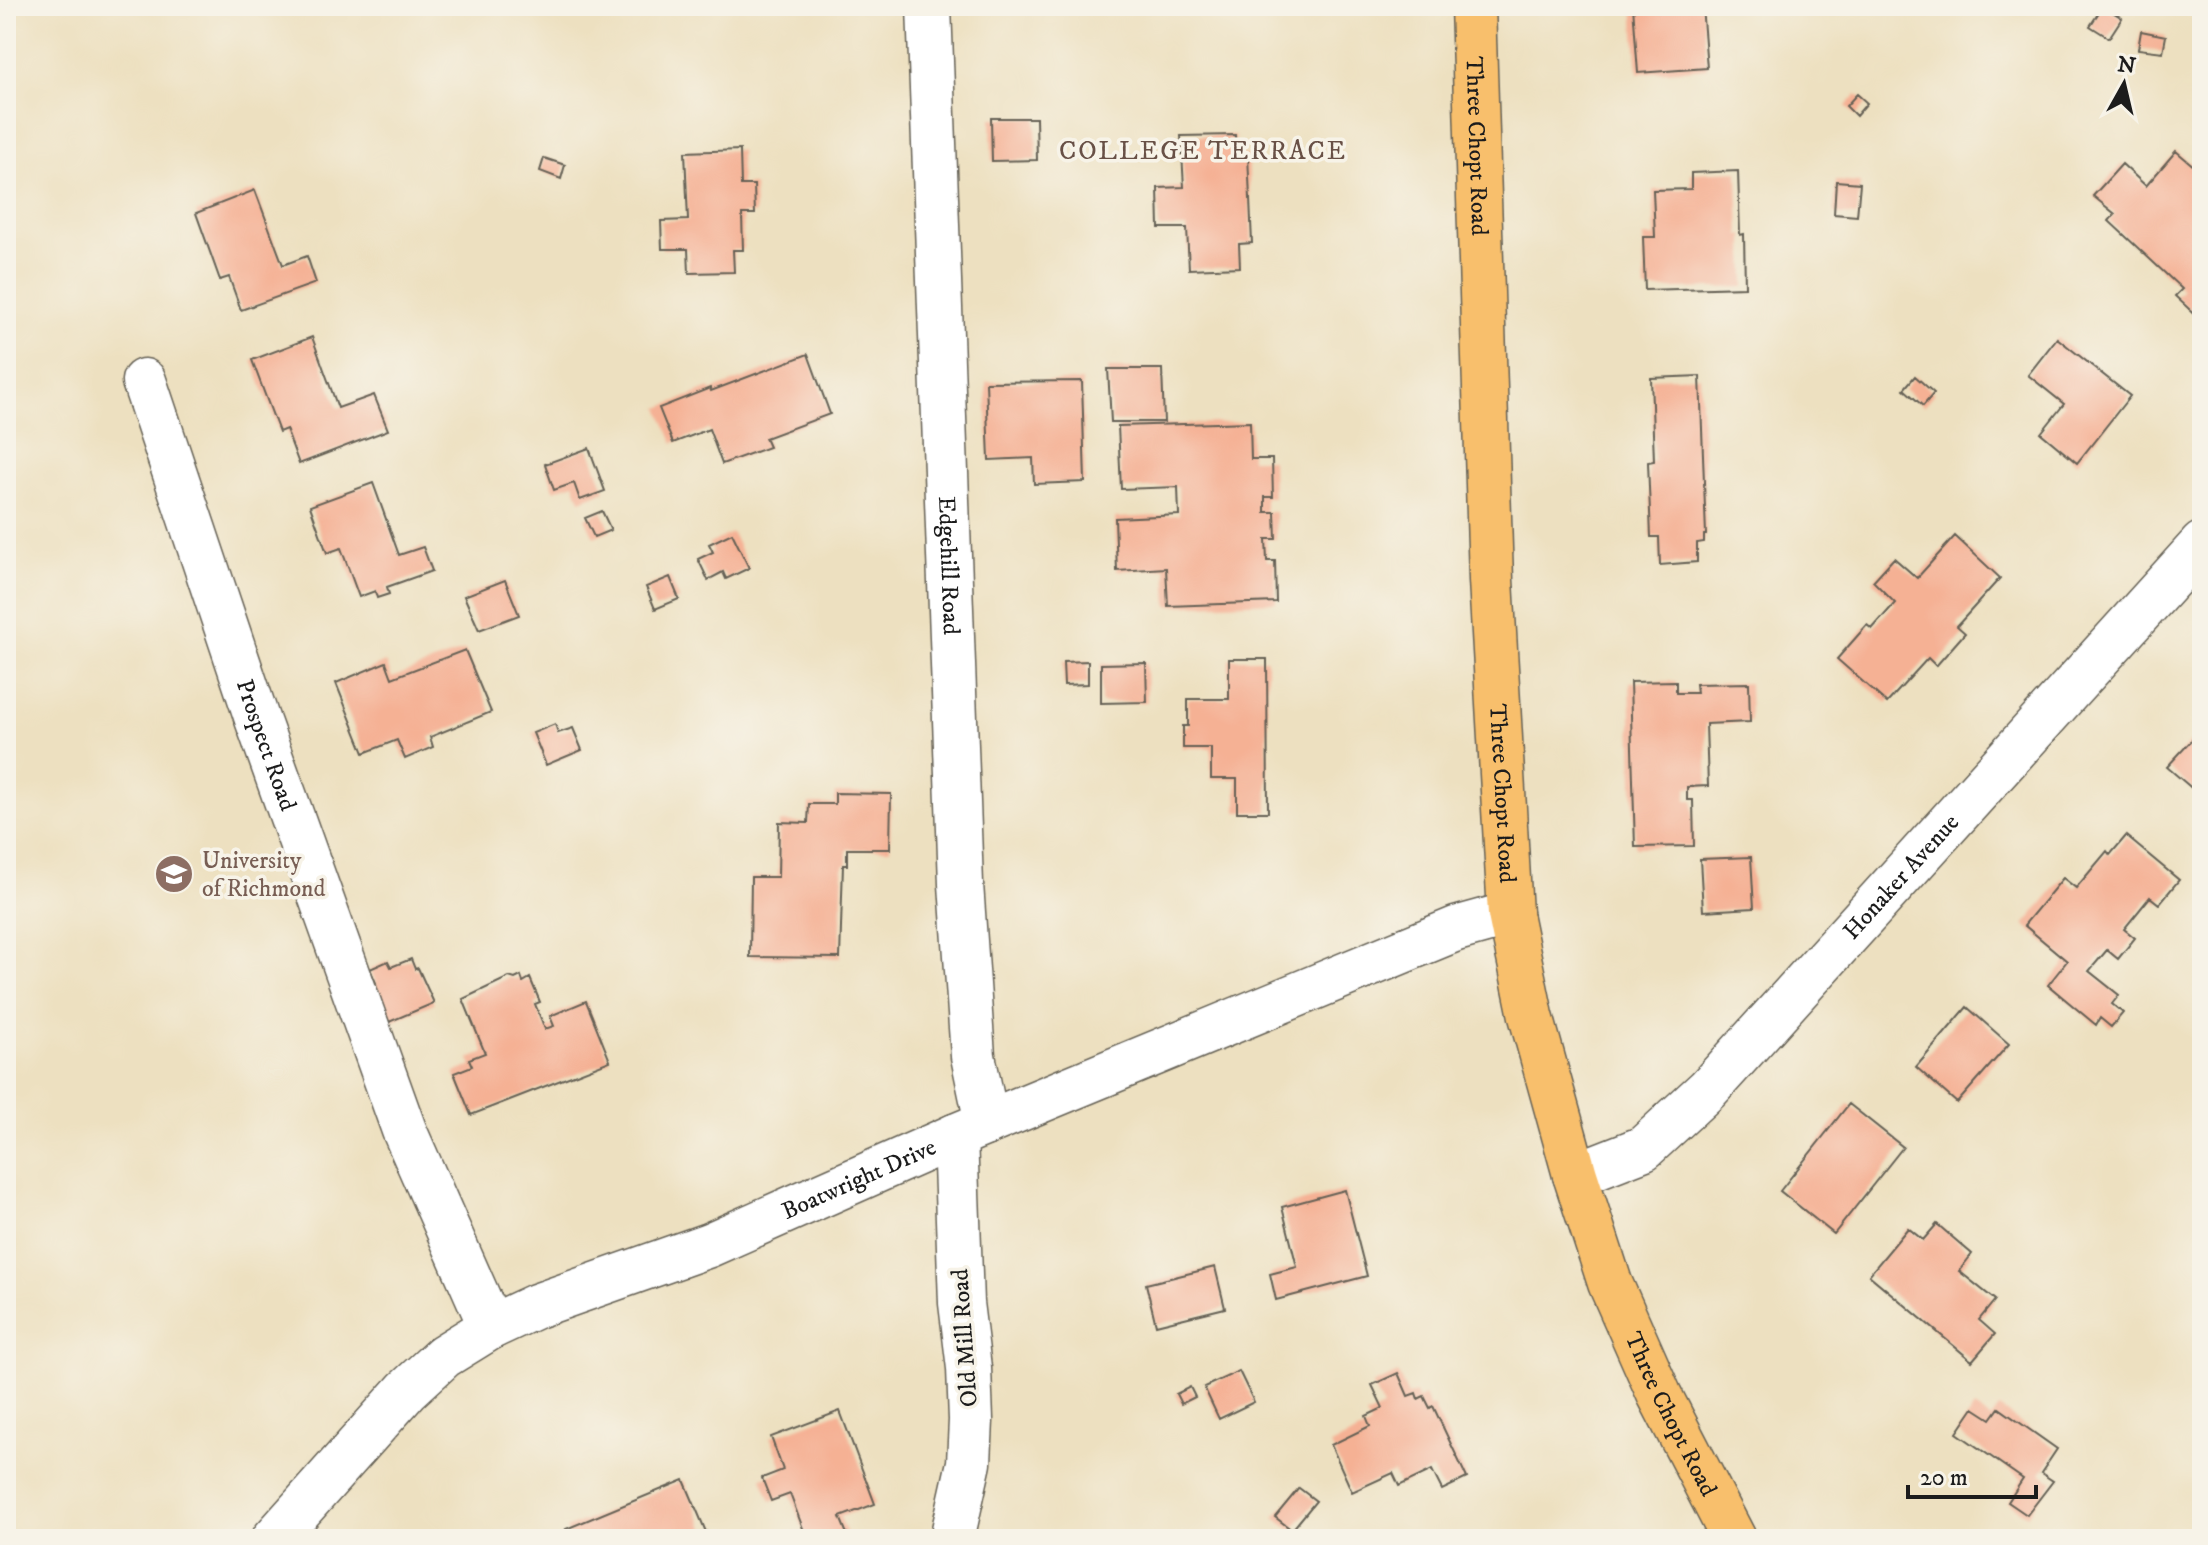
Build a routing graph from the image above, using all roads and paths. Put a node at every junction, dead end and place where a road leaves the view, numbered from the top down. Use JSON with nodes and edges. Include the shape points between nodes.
{"nodes":[{"id":1,"x":929,"y":6,"type":"edge"},
{"id":2,"x":1473,"y":6,"type":"edge"},
{"id":3,"x":144,"y":381,"type":"dead end"},
{"id":4,"x":2202,"y":544,"type":"edge"},
{"id":5,"x":1510,"y":914,"type":"junction"},
{"id":6,"x":971,"y":1129,"type":"junction"},
{"id":7,"x":1575,"y":1175,"type":"junction"},
{"id":8,"x":491,"y":1327,"type":"junction"},
{"id":9,"x":274,"y":1539,"type":"edge"},
{"id":10,"x":952,"y":1539,"type":"edge"},
{"id":11,"x":1734,"y":1539,"type":"edge"}],
"edges":[{"from":1,"to":6,"type":"street","name":"Edgehill Road","via":[[961,884],[973,1056]]},
{"from":2,"to":5,"type":"main road","name":"Three Chopt Road","via":[[1491,580]]},
{"from":3,"to":8,"type":"street","name":"Prospect Road","via":[[257,719],[404,1130]]},
{"from":4,"to":7,"type":"street","name":"Honaker Avenue","via":[[1708,1089],[1644,1148]]},
{"from":5,"to":6,"type":"street","name":"Boatwright Drive","via":[[1456,929]]},
{"from":5,"to":7,"type":"main road","name":"Three Chopt Road","via":[[1531,1016]]},
{"from":6,"to":8,"type":"street","name":"Boatwright Drive","via":[[709,1245]]},
{"from":6,"to":10,"type":"street","name":"Old Mill Road","via":[[960,1288],[971,1420],[969,1463]]},
{"from":7,"to":11,"type":"main road","name":"Three Chopt Road","via":[[1616,1297]]},
{"from":8,"to":9,"type":"street","name":"Boatwright Drive","via":[[444,1356],[407,1390]]}]}
